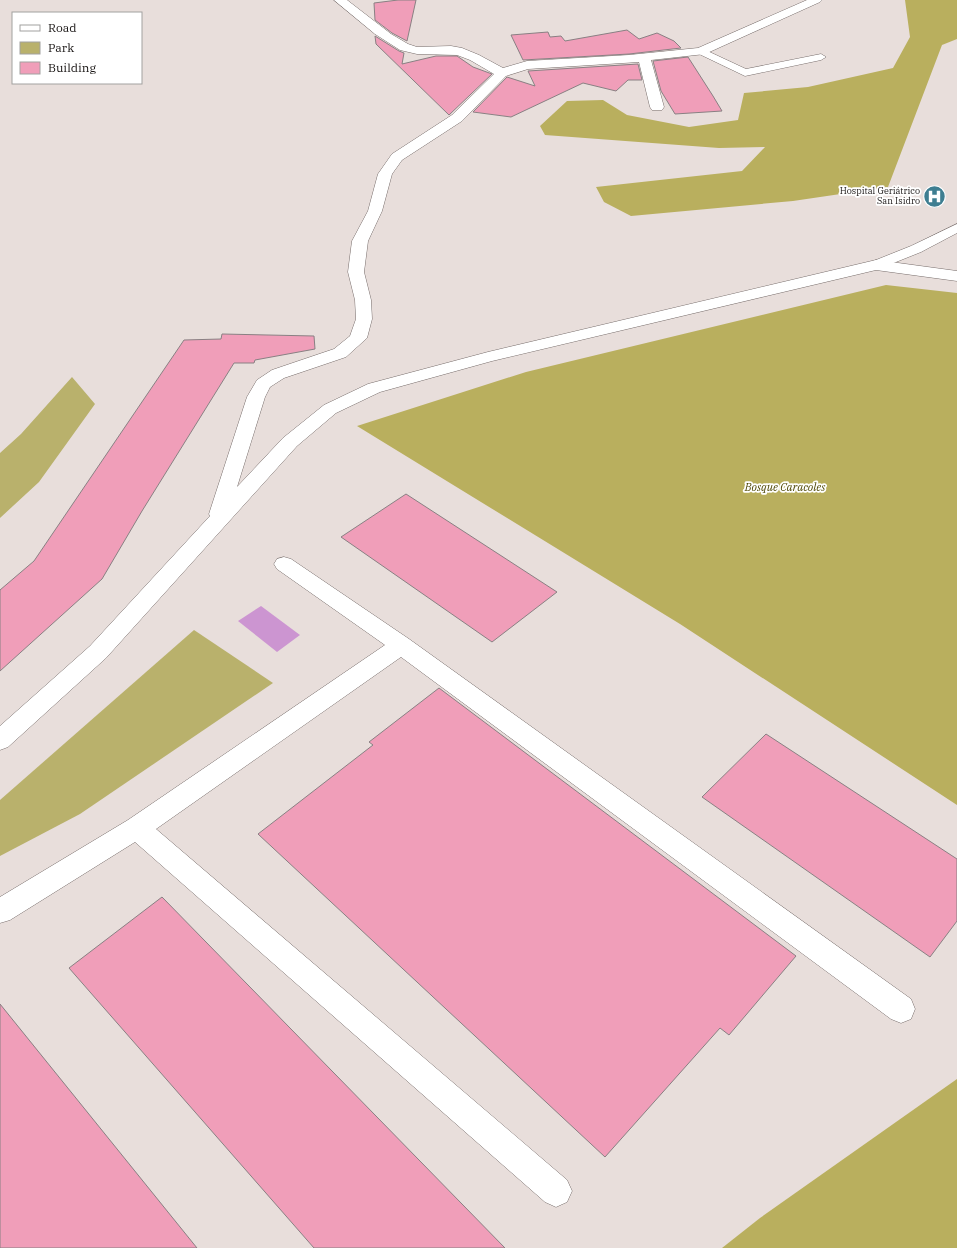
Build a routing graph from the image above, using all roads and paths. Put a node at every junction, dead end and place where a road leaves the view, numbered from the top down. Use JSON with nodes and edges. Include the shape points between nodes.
{"nodes":[{"id":1,"x":340,"y":0,"type":"edge"},
{"id":2,"x":816,"y":0,"type":"edge"},
{"id":3,"x":701,"y":51,"type":"junction"},
{"id":4,"x":821,"y":57,"type":"dead end"},
{"id":5,"x":644,"y":58,"type":"junction"},
{"id":6,"x":502,"y":72,"type":"junction"},
{"id":7,"x":657,"y":107,"type":"dead end"},
{"id":8,"x":957,"y":228,"type":"edge"},
{"id":9,"x":957,"y":243,"type":"edge"},
{"id":10,"x":916,"y":249,"type":"junction"},
{"id":11,"x":876,"y":265,"type":"junction"},
{"id":12,"x":957,"y":276,"type":"edge"},
{"id":13,"x":217,"y":520,"type":"junction"},
{"id":14,"x":284,"y":564,"type":"dead end"},
{"id":15,"x":401,"y":645,"type":"junction"},
{"id":16,"x":0,"y":740,"type":"edge"},
{"id":17,"x":137,"y":828,"type":"junction"},
{"id":18,"x":0,"y":911,"type":"edge"},
{"id":19,"x":901,"y":1009,"type":"dead end"},
{"id":20,"x":556,"y":1191,"type":"dead end"}],
"edges":[{"from":1,"to":6,"type":"street","via":[[404,47],[426,51],[458,51]]},
{"from":2,"to":3,"type":"street"},
{"from":3,"to":4,"type":"lane","via":[[745,73]]},
{"from":3,"to":5,"type":"street"},
{"from":5,"to":6,"type":"street","via":[[527,65]]},
{"from":5,"to":7,"type":"street"},
{"from":6,"to":13,"type":"street","via":[[457,118],[397,157],[385,174],[375,211],[360,241],[356,272],[363,300],[364,319],[358,338],[340,353],[278,374],[263,384],[256,397]]},
{"from":8,"to":10,"type":"lane"},
{"from":9,"to":10,"type":"lane"},
{"from":10,"to":11,"type":"lane"},
{"from":11,"to":12,"type":"street"},
{"from":11,"to":13,"type":"street","via":[[488,357],[374,388],[330,409],[290,442]]},
{"from":13,"to":16,"type":"street","via":[[98,652]]},
{"from":14,"to":15,"type":"street"},
{"from":15,"to":17,"type":"street"},
{"from":15,"to":19,"type":"street"},
{"from":17,"to":18,"type":"street"},
{"from":17,"to":20,"type":"street"}]}
